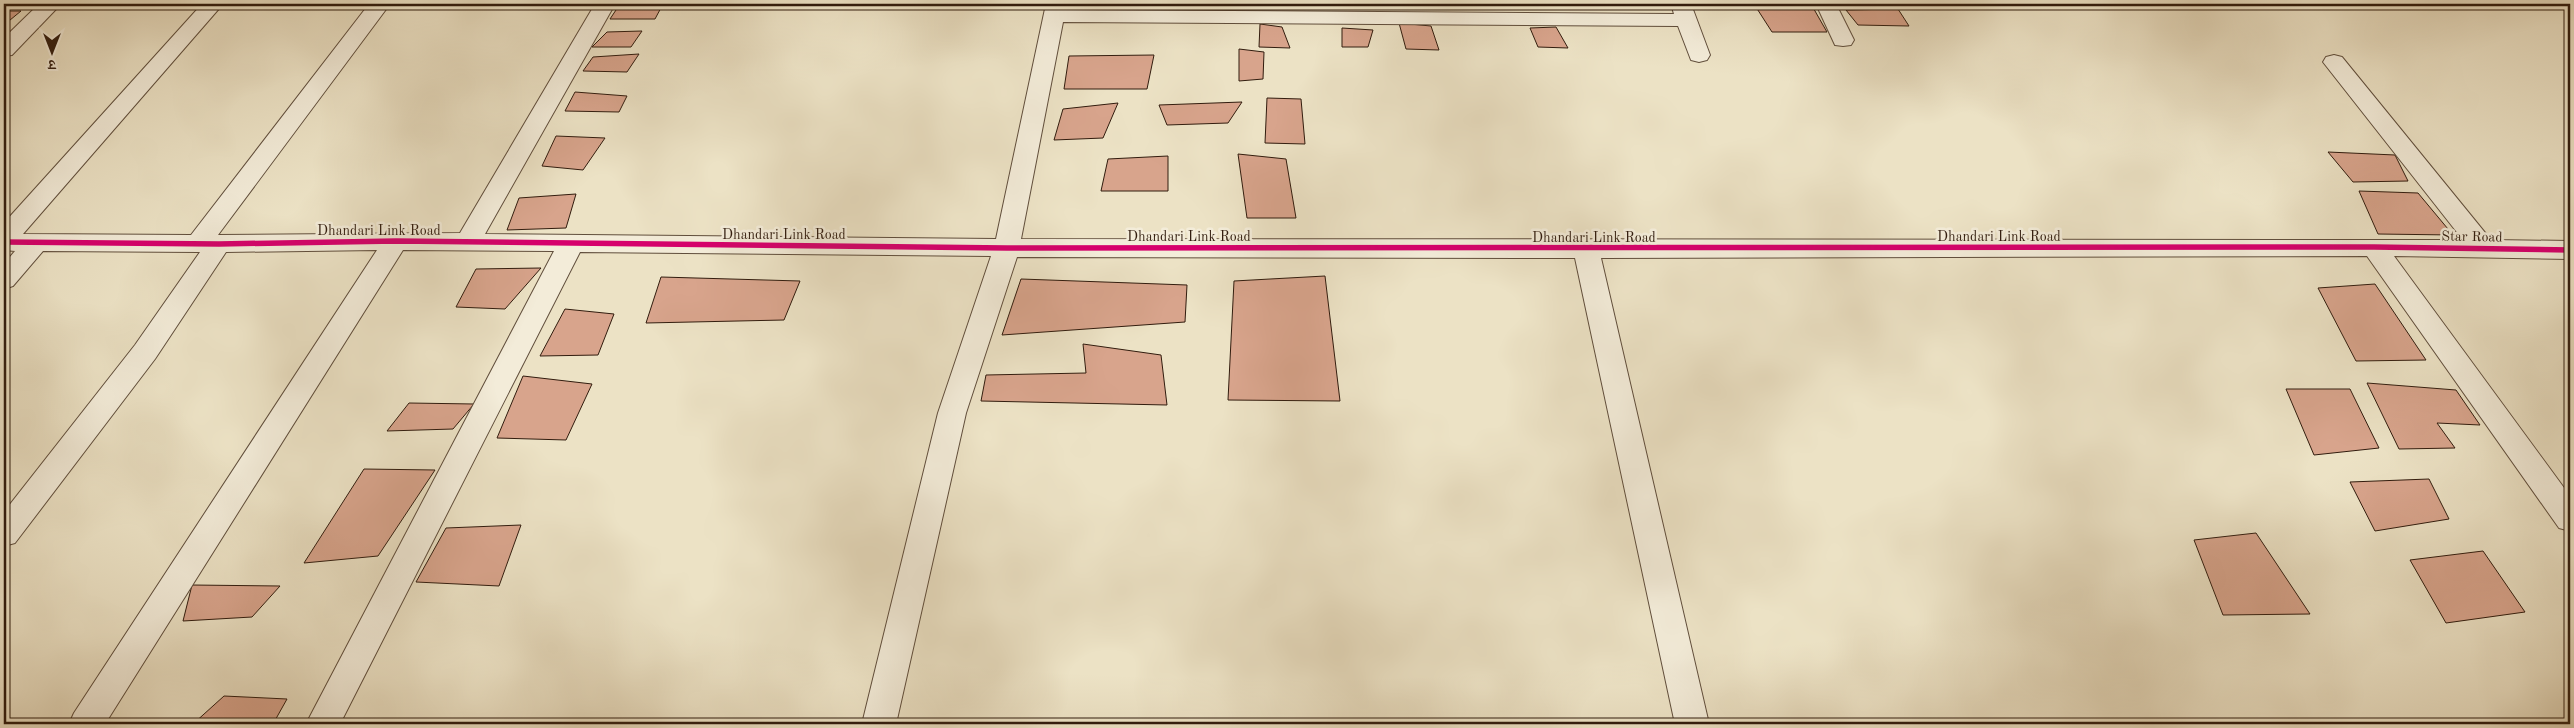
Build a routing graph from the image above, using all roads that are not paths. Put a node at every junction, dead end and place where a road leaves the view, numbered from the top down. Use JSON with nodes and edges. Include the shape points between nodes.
{"nodes":[{"id":1,"x":52,"y":4,"type":"edge"},
{"id":2,"x":213,"y":4,"type":"edge"},
{"id":3,"x":380,"y":4,"type":"edge"},
{"id":4,"x":605,"y":4,"type":"edge"},
{"id":5,"x":1826,"y":4,"type":"edge"},
{"id":6,"x":1054,"y":10,"type":"edge"},
{"id":7,"x":1684,"y":12,"type":"edge"},
{"id":8,"x":1842,"y":40,"type":"dead end"},
{"id":9,"x":4,"y":50,"type":"edge"},
{"id":10,"x":1699,"y":55,"type":"dead end"},
{"id":11,"x":2334,"y":62,"type":"dead end"},
{"id":12,"x":4,"y":240,"type":"edge"},
{"id":13,"x":396,"y":241,"type":"junction"},
{"id":14,"x":37,"y":242,"type":"junction"},
{"id":15,"x":468,"y":242,"type":"junction"},
{"id":16,"x":208,"y":244,"type":"junction"},
{"id":17,"x":571,"y":244,"type":"junction"},
{"id":18,"x":2374,"y":247,"type":"junction"},
{"id":19,"x":1007,"y":248,"type":"junction"},
{"id":20,"x":2483,"y":248,"type":"junction"},
{"id":21,"x":1586,"y":250,"type":"junction"},
{"id":22,"x":2570,"y":250,"type":"edge"},
{"id":23,"x":4,"y":280,"type":"edge"},
{"id":24,"x":2570,"y":519,"type":"edge"},
{"id":25,"x":4,"y":534,"type":"edge"},
{"id":26,"x":86,"y":724,"type":"edge"},
{"id":27,"x":323,"y":724,"type":"edge"},
{"id":28,"x":879,"y":724,"type":"edge"},
{"id":29,"x":1692,"y":724,"type":"edge"}],
"edges":[{"from":1,"to":9,"type":"street"},
{"from":2,"to":12,"type":"street"},
{"from":3,"to":16,"type":"street"},
{"from":4,"to":15,"type":"street"},
{"from":5,"to":8,"type":"street"},
{"from":6,"to":7,"type":"street"},
{"from":6,"to":19,"type":"street"},
{"from":7,"to":10,"type":"street"},
{"from":11,"to":20,"type":"street"},
{"from":12,"to":14,"type":"street","name":"Dhandari Link Road"},
{"from":13,"to":15,"type":"street","name":"Dhandari Link Road"},
{"from":13,"to":16,"type":"street","name":"Dhandari Link Road"},
{"from":13,"to":26,"type":"street"},
{"from":14,"to":16,"type":"street","name":"Dhandari Link Road"},
{"from":14,"to":23,"type":"street"},
{"from":15,"to":17,"type":"street","name":"Dhandari Link Road"},
{"from":16,"to":25,"type":"street","via":[[145,352]]},
{"from":17,"to":19,"type":"street","name":"Dhandari Link Road"},
{"from":17,"to":27,"type":"street"},
{"from":18,"to":20,"type":"street","name":"Star Road"},
{"from":18,"to":21,"type":"street","name":"Dhandari Link Road"},
{"from":18,"to":24,"type":"street"},
{"from":19,"to":21,"type":"street","name":"Dhandari Link Road"},
{"from":19,"to":28,"type":"street","via":[[952,413]]},
{"from":20,"to":22,"type":"street","name":"Star Road"},
{"from":21,"to":29,"type":"street"}]}
